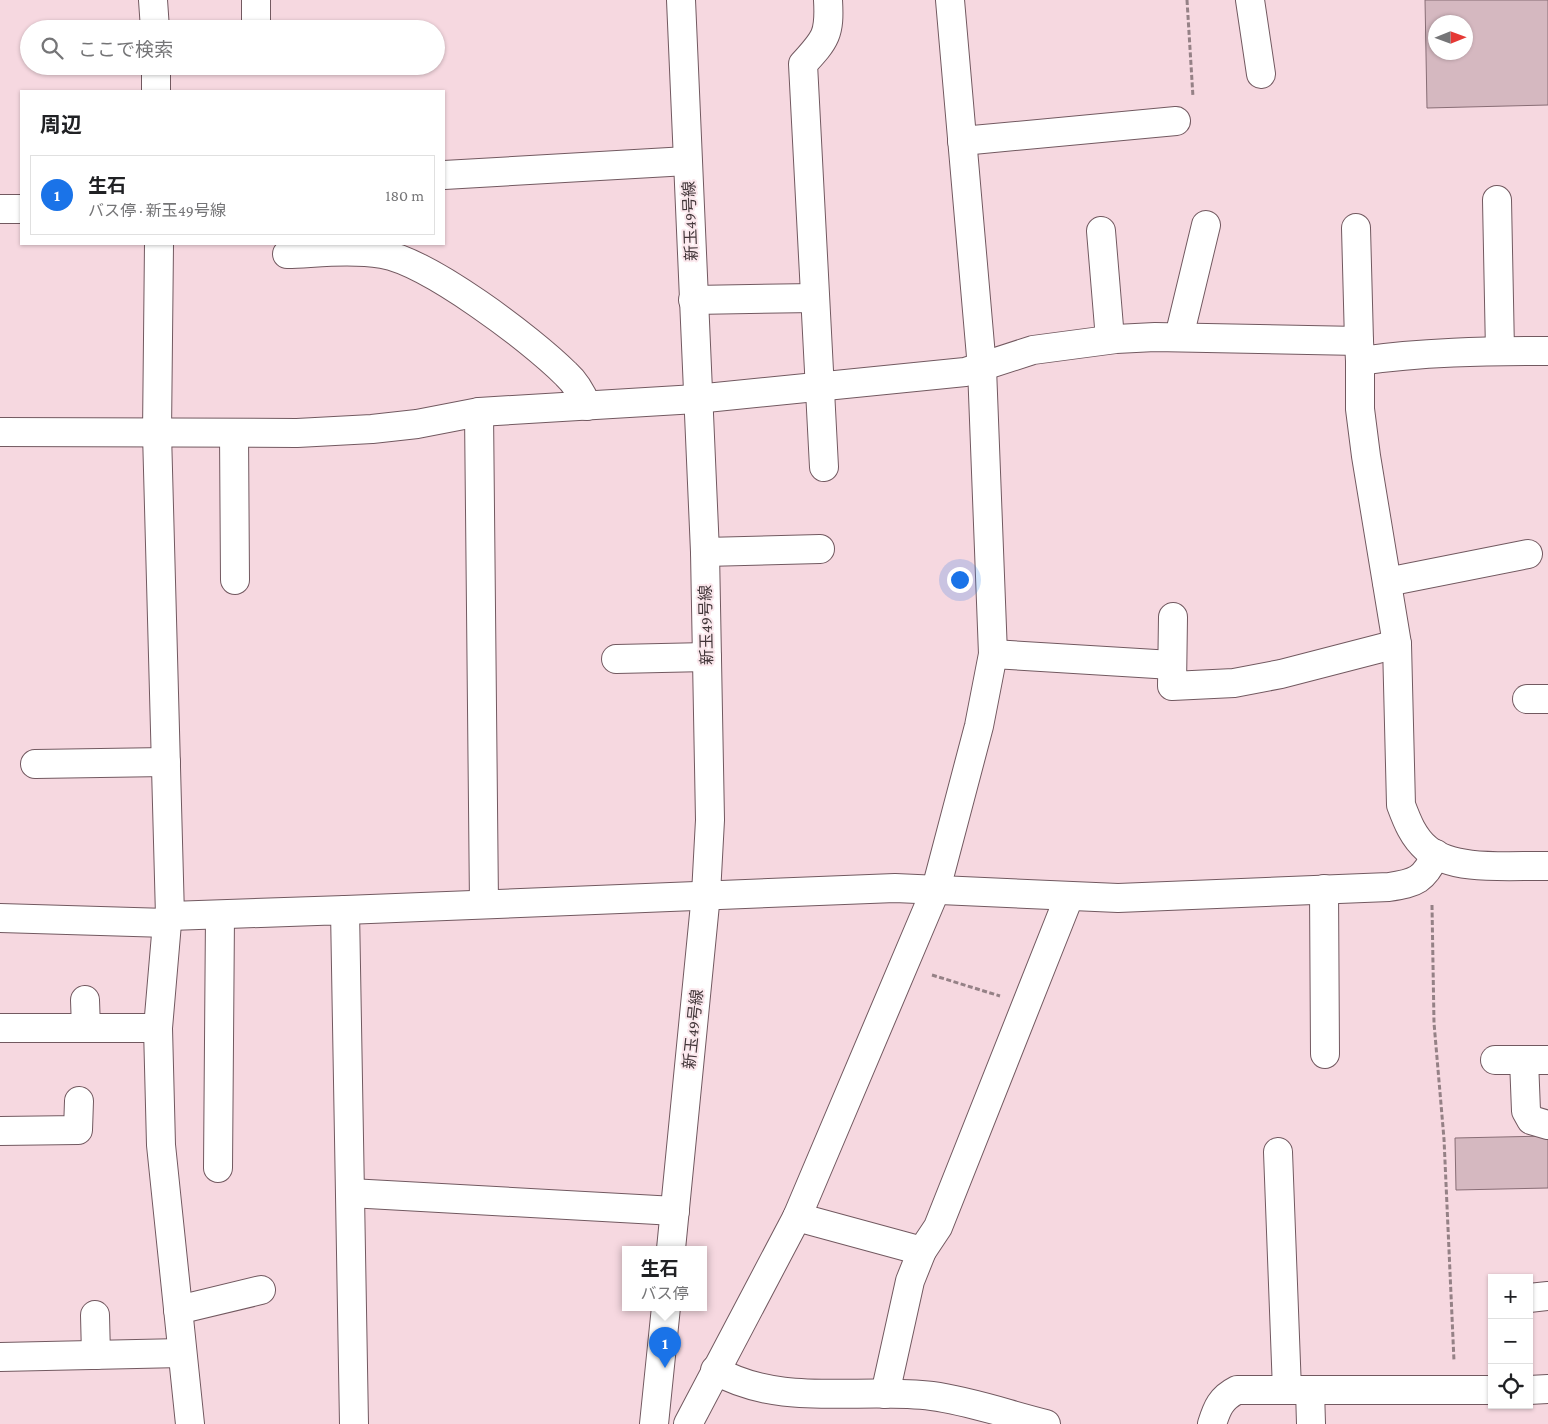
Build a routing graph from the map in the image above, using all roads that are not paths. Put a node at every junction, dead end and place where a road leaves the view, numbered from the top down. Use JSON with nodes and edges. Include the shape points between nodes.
{"nodes":[{"id":1,"x":153,"y":0,"type":"edge"},
{"id":2,"x":256,"y":0,"type":"edge"},
{"id":3,"x":681,"y":0,"type":"edge"},
{"id":4,"x":828,"y":0,"type":"edge"},
{"id":5,"x":950,"y":0,"type":"edge"},
{"id":6,"x":1250,"y":0,"type":"edge"},
{"id":7,"x":154,"y":20,"type":"edge"},
{"id":8,"x":256,"y":20,"type":"edge"},
{"id":9,"x":1261,"y":74,"type":"dead end"},
{"id":10,"x":156,"y":75,"type":"edge"},
{"id":11,"x":156,"y":90,"type":"edge"},
{"id":12,"x":1176,"y":121,"type":"road end"},
{"id":13,"x":962,"y":140,"type":"junction"},
{"id":14,"x":687,"y":161,"type":"junction"},
{"id":15,"x":445,"y":175,"type":"edge"},
{"id":16,"x":1497,"y":200,"type":"dead end"},
{"id":17,"x":0,"y":209,"type":"edge"},
{"id":18,"x":20,"y":209,"type":"edge"},
{"id":19,"x":1206,"y":225,"type":"dead end"},
{"id":20,"x":1356,"y":228,"type":"dead end"},
{"id":21,"x":1101,"y":231,"type":"dead end"},
{"id":22,"x":160,"y":245,"type":"edge"},
{"id":23,"x":388,"y":251,"type":"edge"},
{"id":24,"x":287,"y":254,"type":"dead end"},
{"id":25,"x":814,"y":298,"type":"junction"},
{"id":26,"x":693,"y":300,"type":"junction"},
{"id":27,"x":1179,"y":337,"type":"junction"},
{"id":28,"x":1110,"y":339,"type":"junction"},
{"id":29,"x":1359,"y":351,"type":"junction"},
{"id":30,"x":1500,"y":351,"type":"junction"},
{"id":31,"x":1548,"y":351,"type":"edge"},
{"id":32,"x":982,"y":368,"type":"junction"},
{"id":33,"x":819,"y":387,"type":"junction"},
{"id":34,"x":696,"y":399,"type":"junction"},
{"id":35,"x":587,"y":406,"type":"junction"},
{"id":36,"x":479,"y":412,"type":"junction"},
{"id":37,"x":0,"y":432,"type":"edge"},
{"id":38,"x":157,"y":433,"type":"junction"},
{"id":39,"x":234,"y":433,"type":"junction"},
{"id":40,"x":824,"y":467,"type":"dead end"},
{"id":41,"x":820,"y":549,"type":"dead end"},
{"id":42,"x":705,"y":552,"type":"junction"},
{"id":43,"x":1528,"y":554,"type":"dead end"},
{"id":44,"x":235,"y":580,"type":"dead end"},
{"id":45,"x":1387,"y":582,"type":"junction"},
{"id":46,"x":1173,"y":618,"type":"dead end"},
{"id":47,"x":1397,"y":644,"type":"junction"},
{"id":48,"x":993,"y":654,"type":"junction"},
{"id":49,"x":707,"y":657,"type":"junction"},
{"id":50,"x":616,"y":658,"type":"dead end"},
{"id":51,"x":1172,"y":664,"type":"junction"},
{"id":52,"x":166,"y":762,"type":"junction"},
{"id":53,"x":36,"y":764,"type":"dead end"},
{"id":54,"x":1430,"y":865,"type":"junction"},
{"id":55,"x":1548,"y":866,"type":"edge"},
{"id":56,"x":936,"y":889,"type":"junction"},
{"id":57,"x":1324,"y":890,"type":"junction"},
{"id":58,"x":706,"y":894,"type":"junction"},
{"id":59,"x":1069,"y":897,"type":"junction"},
{"id":60,"x":484,"y":904,"type":"junction"},
{"id":61,"x":345,"y":910,"type":"junction"},
{"id":62,"x":220,"y":915,"type":"junction"},
{"id":63,"x":0,"y":918,"type":"edge"},
{"id":64,"x":168,"y":920,"type":"junction"},
{"id":65,"x":85,"y":1000,"type":"dead end"},
{"id":66,"x":0,"y":1028,"type":"edge"},
{"id":67,"x":86,"y":1028,"type":"junction"},
{"id":68,"x":158,"y":1028,"type":"junction"},
{"id":69,"x":1325,"y":1054,"type":"dead end"},
{"id":70,"x":1495,"y":1060,"type":"dead end"},
{"id":71,"x":1536,"y":1060,"type":"edge"},
{"id":72,"x":80,"y":1101,"type":"dead end"},
{"id":73,"x":1548,"y":1125,"type":"edge"},
{"id":74,"x":0,"y":1131,"type":"edge"},
{"id":75,"x":1278,"y":1152,"type":"dead end"},
{"id":76,"x":218,"y":1168,"type":"dead end"},
{"id":77,"x":350,"y":1192,"type":"junction"},
{"id":78,"x":675,"y":1211,"type":"junction"},
{"id":79,"x":797,"y":1217,"type":"junction"},
{"id":80,"x":671,"y":1246,"type":"edge"},
{"id":81,"x":922,"y":1251,"type":"junction"},
{"id":82,"x":261,"y":1290,"type":"dead end"},
{"id":83,"x":1548,"y":1296,"type":"edge"},
{"id":84,"x":1533,"y":1298,"type":"edge"},
{"id":85,"x":178,"y":1310,"type":"junction"},
{"id":86,"x":666,"y":1311,"type":"edge"},
{"id":87,"x":95,"y":1315,"type":"dead end"},
{"id":88,"x":182,"y":1353,"type":"junction"},
{"id":89,"x":96,"y":1355,"type":"junction"},
{"id":90,"x":0,"y":1358,"type":"edge"},
{"id":91,"x":715,"y":1370,"type":"junction"},
{"id":92,"x":1298,"y":1390,"type":"junction"},
{"id":93,"x":1488,"y":1390,"type":"edge"},
{"id":94,"x":1533,"y":1390,"type":"edge"},
{"id":95,"x":1548,"y":1390,"type":"edge"},
{"id":96,"x":886,"y":1394,"type":"junction"},
{"id":97,"x":190,"y":1424,"type":"edge"},
{"id":98,"x":354,"y":1424,"type":"edge"},
{"id":99,"x":654,"y":1424,"type":"edge"},
{"id":100,"x":688,"y":1424,"type":"edge"},
{"id":101,"x":1046,"y":1424,"type":"edge"},
{"id":102,"x":1212,"y":1424,"type":"edge"},
{"id":103,"x":1311,"y":1424,"type":"edge"}],
"edges":[{"from":1,"to":7,"type":"street"},
{"from":2,"to":8,"type":"street"},
{"from":3,"to":14,"type":"street","name":"新玉49号線"},
{"from":4,"to":25,"type":"street","via":[[829,17],[823,42],[803,64]]},
{"from":5,"to":13,"type":"street"},
{"from":6,"to":9,"type":"street"},
{"from":10,"to":11,"type":"street"},
{"from":12,"to":13,"type":"street"},
{"from":13,"to":32,"type":"street"},
{"from":14,"to":15,"type":"street"},
{"from":14,"to":26,"type":"street","name":"新玉49号線"},
{"from":16,"to":30,"type":"street"},
{"from":17,"to":18,"type":"street"},
{"from":19,"to":27,"type":"street"},
{"from":20,"to":29,"type":"street"},
{"from":21,"to":28,"type":"street"},
{"from":22,"to":38,"type":"street"},
{"from":23,"to":24,"type":"street","via":[[383,254]]},
{"from":23,"to":35,"type":"street","via":[[419,266],[514,330],[567,374],[580,390]]},
{"from":25,"to":26,"type":"street"},
{"from":25,"to":33,"type":"street"},
{"from":26,"to":34,"type":"street","name":"新玉49号線"},
{"from":27,"to":28,"type":"street"},
{"from":27,"to":29,"type":"street"},
{"from":28,"to":32,"type":"street","via":[[1033,350]]},
{"from":29,"to":30,"type":"street","via":[[1385,357]]},
{"from":29,"to":45,"type":"street","via":[[1361,418]]},
{"from":30,"to":31,"type":"street"},
{"from":32,"to":33,"type":"street"},
{"from":32,"to":48,"type":"street"},
{"from":33,"to":34,"type":"street"},
{"from":33,"to":40,"type":"street"},
{"from":34,"to":35,"type":"street"},
{"from":34,"to":42,"type":"street","name":"新玉49号線"},
{"from":35,"to":36,"type":"street"},
{"from":36,"to":39,"type":"street","via":[[372,429]]},
{"from":36,"to":60,"type":"street"},
{"from":37,"to":38,"type":"street"},
{"from":38,"to":39,"type":"street"},
{"from":38,"to":52,"type":"street"},
{"from":39,"to":44,"type":"street"},
{"from":41,"to":42,"type":"street"},
{"from":42,"to":49,"type":"street","name":"新玉49号線"},
{"from":43,"to":45,"type":"street"},
{"from":45,"to":47,"type":"street"},
{"from":46,"to":51,"type":"street"},
{"from":47,"to":51,"type":"street","via":[[1234,683],[1172,686]]},
{"from":47,"to":54,"type":"street","via":[[1401,806],[1410,829],[1426,849]]},
{"from":48,"to":51,"type":"street"},
{"from":48,"to":56,"type":"street","via":[[979,726]]},
{"from":49,"to":50,"type":"street"},
{"from":49,"to":58,"type":"street","name":"新玉49号線","via":[[710,820]]},
{"from":52,"to":53,"type":"street"},
{"from":52,"to":64,"type":"street"},
{"from":54,"to":55,"type":"street"},
{"from":54,"to":57,"type":"street","via":[[1415,881],[1388,887]]},
{"from":56,"to":58,"type":"street"},
{"from":56,"to":59,"type":"street"},
{"from":56,"to":79,"type":"street"},
{"from":57,"to":59,"type":"street"},
{"from":57,"to":69,"type":"street"},
{"from":58,"to":60,"type":"street"},
{"from":58,"to":78,"type":"street","name":"新玉49号線"},
{"from":59,"to":81,"type":"street","via":[[938,1227]]},
{"from":60,"to":61,"type":"street"},
{"from":61,"to":62,"type":"street"},
{"from":61,"to":77,"type":"street"},
{"from":62,"to":64,"type":"street"},
{"from":62,"to":76,"type":"street"},
{"from":63,"to":64,"type":"street"},
{"from":64,"to":68,"type":"street"},
{"from":65,"to":67,"type":"street"},
{"from":66,"to":67,"type":"street"},
{"from":67,"to":68,"type":"street"},
{"from":68,"to":85,"type":"street","via":[[161,1145]]},
{"from":70,"to":71,"type":"street"},
{"from":71,"to":73,"type":"street","via":[[1526,1111],[1531,1120]]},
{"from":72,"to":74,"type":"street","via":[[78,1130]]},
{"from":75,"to":92,"type":"street"},
{"from":77,"to":78,"type":"street"},
{"from":77,"to":98,"type":"street"},
{"from":78,"to":80,"type":"street","name":"新玉49号線"},
{"from":79,"to":81,"type":"street"},
{"from":79,"to":91,"type":"street"},
{"from":81,"to":96,"type":"street","via":[[910,1281]]},
{"from":82,"to":85,"type":"street"},
{"from":83,"to":84,"type":"street"},
{"from":85,"to":88,"type":"street"},
{"from":86,"to":99,"type":"street"},
{"from":87,"to":89,"type":"street"},
{"from":88,"to":89,"type":"street"},
{"from":88,"to":97,"type":"street"},
{"from":89,"to":90,"type":"street"},
{"from":91,"to":96,"type":"street","via":[[731,1380],[770,1390]]},
{"from":91,"to":100,"type":"street"},
{"from":92,"to":93,"type":"street"},
{"from":92,"to":102,"type":"street","via":[[1237,1390],[1218,1406]]},
{"from":92,"to":103,"type":"street"},
{"from":94,"to":95,"type":"street"},
{"from":96,"to":101,"type":"street","via":[[933,1396]]}]}
